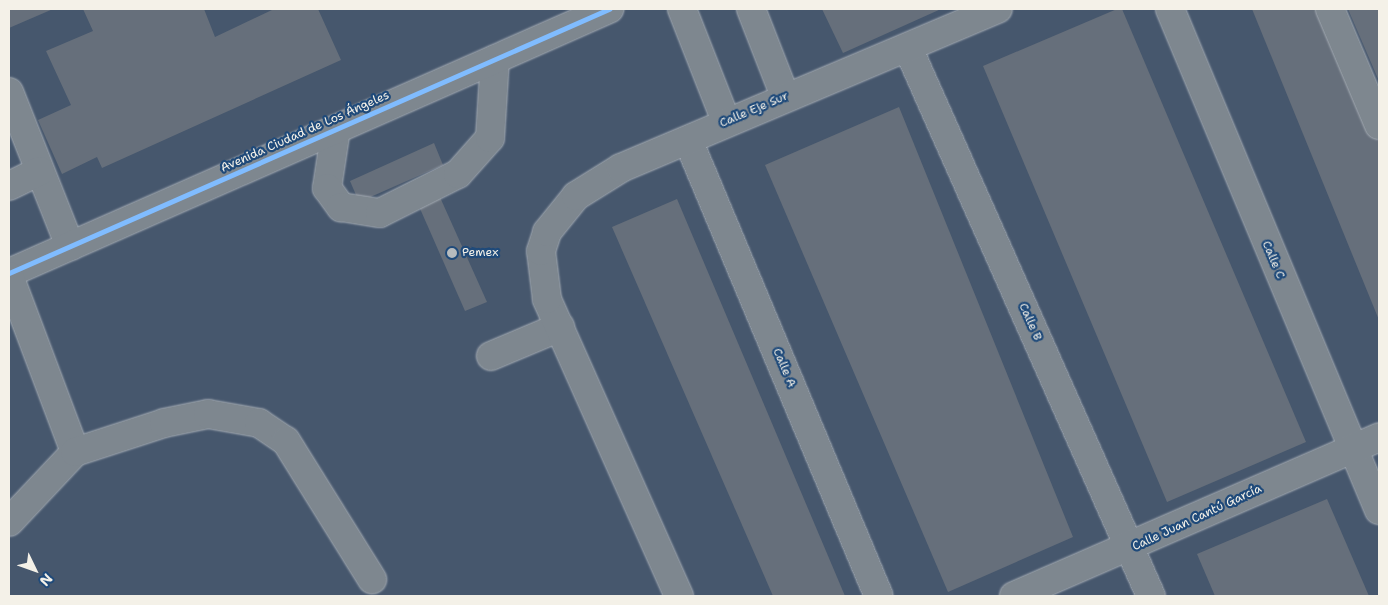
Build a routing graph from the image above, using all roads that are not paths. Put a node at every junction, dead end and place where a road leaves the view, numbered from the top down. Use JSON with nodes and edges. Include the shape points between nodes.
{"nodes":[{"id":1,"x":609,"y":9,"type":"edge"},
{"id":2,"x":682,"y":9,"type":"edge"},
{"id":3,"x":752,"y":9,"type":"edge"},
{"id":4,"x":998,"y":9,"type":"edge"},
{"id":5,"x":1170,"y":9,"type":"edge"},
{"id":6,"x":1330,"y":9,"type":"edge"},
{"id":7,"x":908,"y":48,"type":"junction"},
{"id":8,"x":495,"y":59,"type":"junction"},
{"id":9,"x":9,"y":92,"type":"edge"},
{"id":10,"x":785,"y":96,"type":"junction"},
{"id":11,"x":726,"y":121,"type":"junction"},
{"id":12,"x":1379,"y":125,"type":"edge"},
{"id":13,"x":336,"y":129,"type":"junction"},
{"id":14,"x":688,"y":140,"type":"junction"},
{"id":15,"x":40,"y":171,"type":"junction"},
{"id":16,"x":9,"y":186,"type":"edge"},
{"id":17,"x":70,"y":246,"type":"junction"},
{"id":18,"x":9,"y":275,"type":"edge"},
{"id":19,"x":560,"y":326,"type":"junction"},
{"id":20,"x":491,"y":356,"type":"dead end"},
{"id":21,"x":1379,"y":436,"type":"edge"},
{"id":22,"x":1351,"y":448,"type":"junction"},
{"id":23,"x":75,"y":452,"type":"junction"},
{"id":24,"x":1379,"y":510,"type":"edge"},
{"id":25,"x":9,"y":522,"type":"edge"},
{"id":26,"x":1130,"y":549,"type":"junction"},
{"id":27,"x":372,"y":579,"type":"dead end"},
{"id":28,"x":679,"y":596,"type":"edge"},
{"id":29,"x":879,"y":596,"type":"edge"},
{"id":30,"x":1014,"y":596,"type":"edge"},
{"id":31,"x":1151,"y":596,"type":"edge"}],
"edges":[{"from":1,"to":8,"type":"street","name":"Avenida Ciudad de Los Ángeles"},
{"from":2,"to":11,"type":"street"},
{"from":3,"to":10,"type":"street"},
{"from":4,"to":7,"type":"street","name":"Calle Eje Sur"},
{"from":5,"to":22,"type":"street","name":"Calle C"},
{"from":6,"to":12,"type":"street"},
{"from":7,"to":10,"type":"street","name":"Calle Eje Sur"},
{"from":7,"to":26,"type":"street","name":"Calle B"},
{"from":8,"to":13,"type":"street","name":"Avenida Ciudad de Los Ángeles"},
{"from":8,"to":13,"type":"street","via":[[490,138],[458,174],[380,212],[340,207],[327,188]]},
{"from":9,"to":15,"type":"street"},
{"from":10,"to":11,"type":"street","name":"Calle Eje Sur"},
{"from":11,"to":14,"type":"street","name":"Calle Eje Sur"},
{"from":13,"to":17,"type":"street","name":"Avenida Ciudad de Los Ángeles"},
{"from":14,"to":19,"type":"street","name":"Calle Eje Sur","via":[[594,182],[560,213],[541,251],[541,276]]},
{"from":14,"to":29,"type":"street","name":"Calle A"},
{"from":15,"to":16,"type":"street"},
{"from":15,"to":17,"type":"street"},
{"from":17,"to":18,"type":"street","name":"Avenida Ciudad de Los Ángeles"},
{"from":18,"to":23,"type":"street"},
{"from":19,"to":20,"type":"street"},
{"from":19,"to":28,"type":"street"},
{"from":21,"to":22,"type":"street","name":"Calle Juan Cantú García"},
{"from":22,"to":24,"type":"street","name":"Calle C"},
{"from":22,"to":26,"type":"street","name":"Calle Juan Cantú García"},
{"from":23,"to":25,"type":"street"},
{"from":23,"to":27,"type":"street","via":[[164,423],[208,414],[259,423],[286,441]]},
{"from":26,"to":30,"type":"street","name":"Calle Juan Cantú García"},
{"from":26,"to":31,"type":"street","name":"Calle B"}]}
